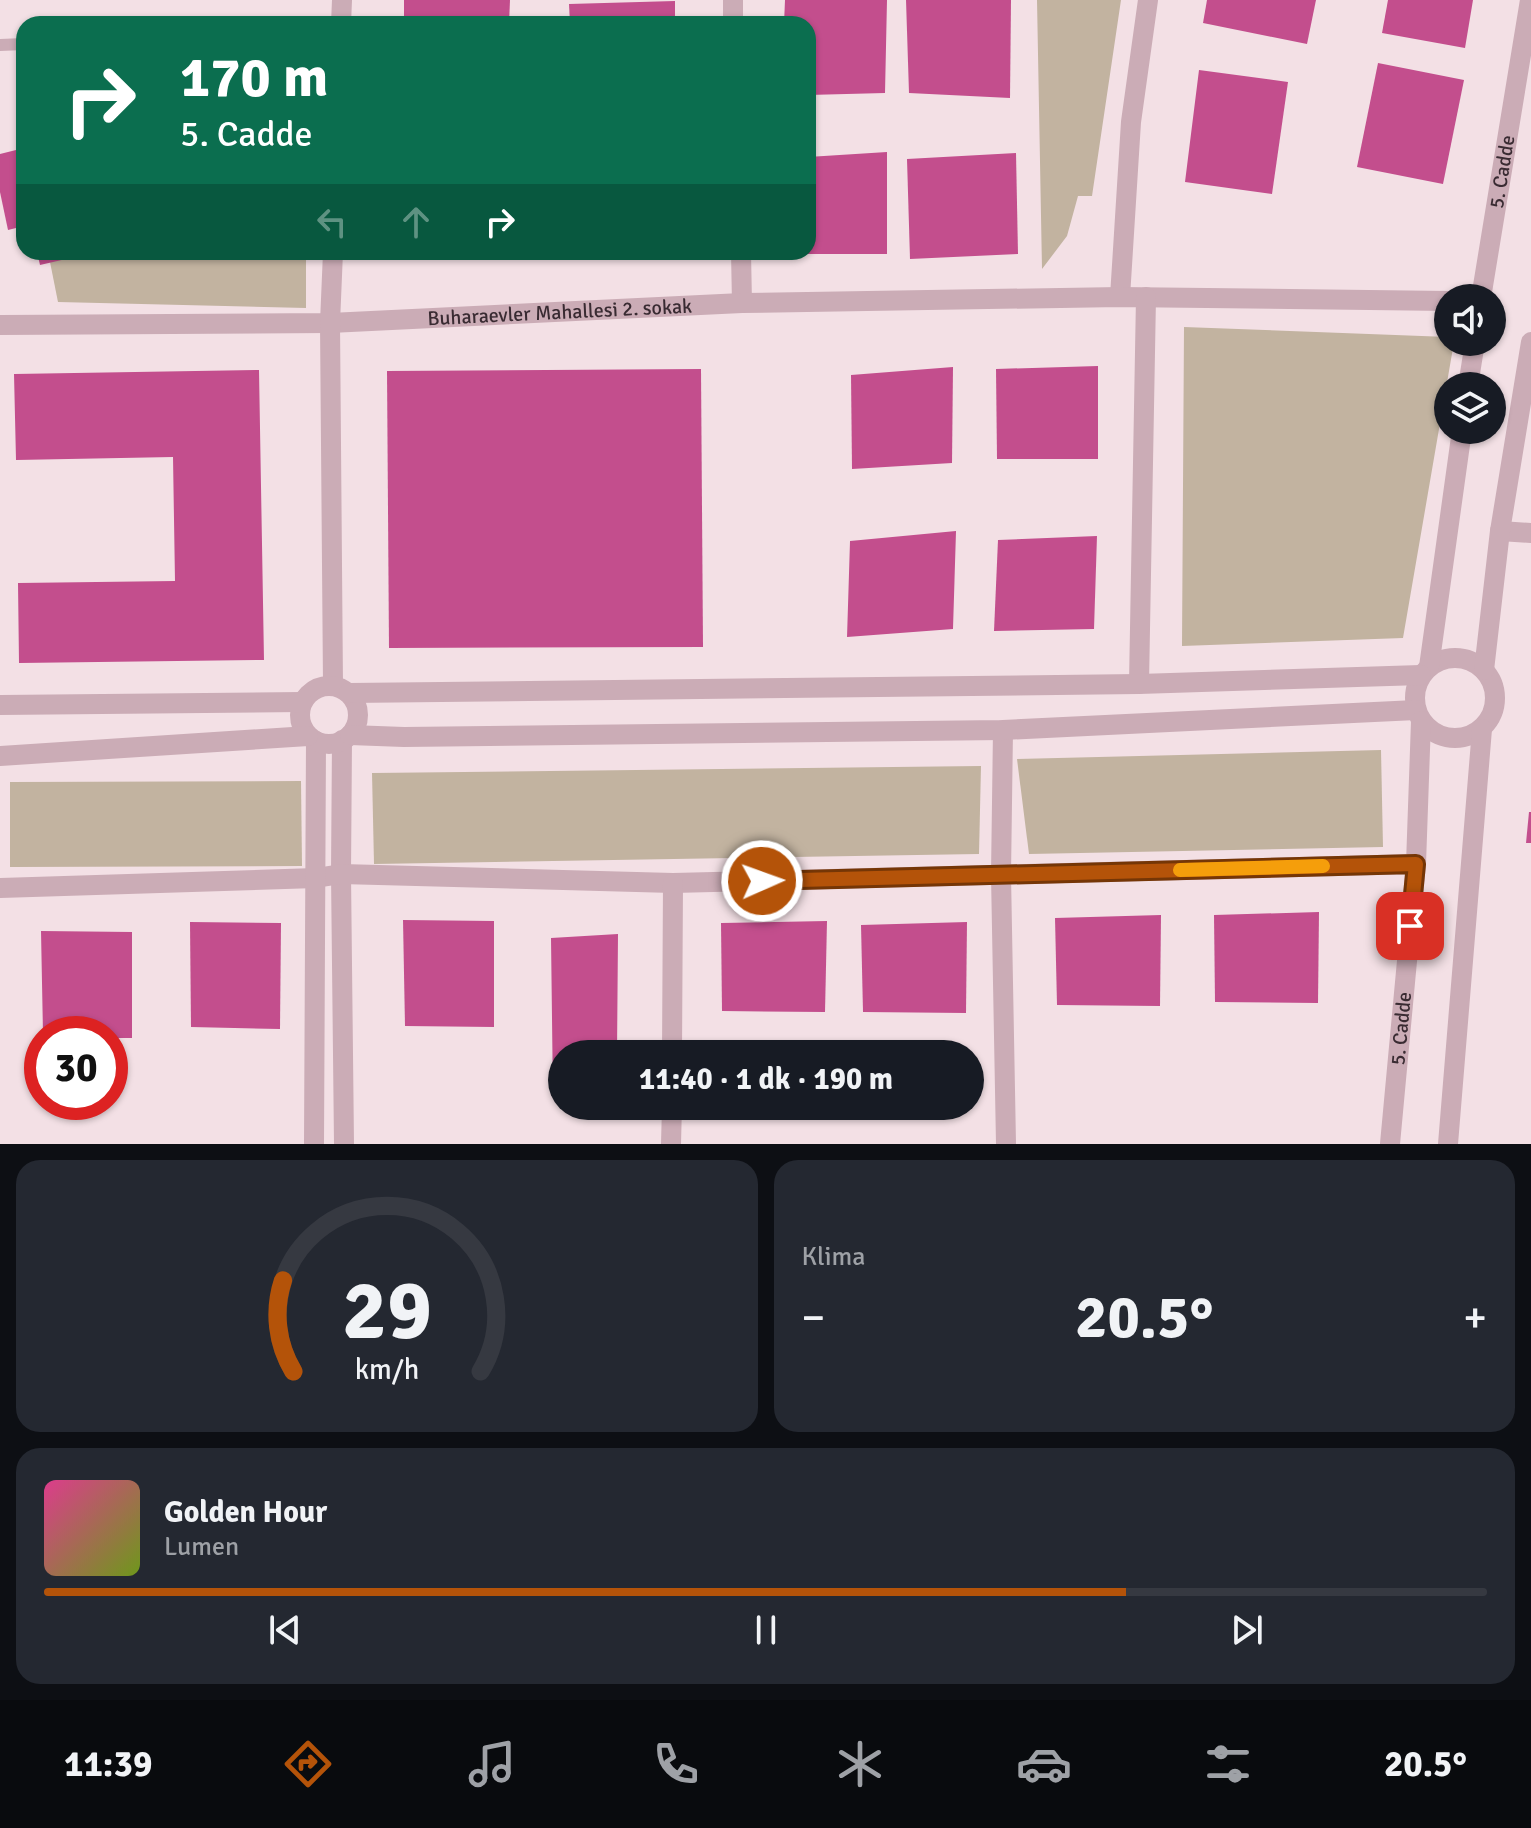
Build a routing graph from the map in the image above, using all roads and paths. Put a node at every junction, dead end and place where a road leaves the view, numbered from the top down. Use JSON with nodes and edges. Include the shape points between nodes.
{"nodes":[{"id":1,"x":1148,"y":0,"type":"edge"},
{"id":2,"x":1530,"y":0,"type":"edge"},
{"id":3,"x":333,"y":260,"type":"edge"},
{"id":4,"x":741,"y":260,"type":"edge"},
{"id":5,"x":1483,"y":284,"type":"edge"},
{"id":6,"x":1120,"y":297,"type":"junction"},
{"id":7,"x":1146,"y":297,"type":"junction"},
{"id":8,"x":1434,"y":301,"type":"edge"},
{"id":9,"x":742,"y":303,"type":"junction"},
{"id":10,"x":330,"y":323,"type":"junction"},
{"id":11,"x":0,"y":325,"type":"edge"},
{"id":12,"x":1531,"y":342,"type":"edge"},
{"id":13,"x":1460,"y":444,"type":"edge"},
{"id":14,"x":1500,"y":531,"type":"junction"},
{"id":15,"x":1531,"y":533,"type":"edge"},
{"id":16,"x":1484,"y":670,"type":"junction"},
{"id":17,"x":1425,"y":671,"type":"junction"},
{"id":18,"x":1139,"y":684,"type":"junction"},
{"id":19,"x":341,"y":689,"type":"junction"},
{"id":20,"x":302,"y":702,"type":"junction"},
{"id":21,"x":0,"y":705,"type":"edge"},
{"id":22,"x":1419,"y":716,"type":"junction"},
{"id":23,"x":1482,"y":729,"type":"junction"},
{"id":24,"x":1003,"y":730,"type":"junction"},
{"id":25,"x":312,"y":738,"type":"junction"},
{"id":26,"x":346,"y":738,"type":"junction"},
{"id":27,"x":0,"y":756,"type":"edge"},
{"id":28,"x":1416,"y":864,"type":"junction"},
{"id":29,"x":341,"y":874,"type":"junction"},
{"id":30,"x":1001,"y":875,"type":"junction"},
{"id":31,"x":316,"y":878,"type":"junction"},
{"id":32,"x":673,"y":883,"type":"junction"},
{"id":33,"x":0,"y":888,"type":"edge"},
{"id":34,"x":672,"y":1040,"type":"edge"},
{"id":35,"x":672,"y":1120,"type":"edge"},
{"id":36,"x":314,"y":1144,"type":"edge"},
{"id":37,"x":344,"y":1144,"type":"edge"},
{"id":38,"x":671,"y":1144,"type":"edge"},
{"id":39,"x":1006,"y":1144,"type":"edge"},
{"id":40,"x":1390,"y":1144,"type":"edge"},
{"id":41,"x":1448,"y":1144,"type":"edge"}],
"edges":[{"from":1,"to":6,"type":"street","via":[[1131,122]]},
{"from":2,"to":5,"type":"street","name":"5. Cadde"},
{"from":3,"to":10,"type":"street"},
{"from":4,"to":9,"type":"street"},
{"from":6,"to":7,"type":"street","name":"Buharaevler Mahallesi 2. sokak"},
{"from":6,"to":9,"type":"street","name":"Buharaevler Mahallesi 2. sokak"},
{"from":7,"to":8,"type":"street","name":"Buharaevler Mahallesi 2. sokak"},
{"from":7,"to":18,"type":"street"},
{"from":9,"to":10,"type":"street","name":"Buharaevler Mahallesi 2. sokak"},
{"from":10,"to":11,"type":"street","name":"Buharaevler Mahallesi 2. sokak"},
{"from":10,"to":19,"type":"street"},
{"from":12,"to":14,"type":"street"},
{"from":13,"to":17,"type":"street"},
{"from":14,"to":15,"type":"street"},
{"from":14,"to":16,"type":"street"},
{"from":16,"to":17,"type":"street","via":[[1474,662],[1451,658]]},
{"from":16,"to":23,"type":"street","via":[[1495,700]]},
{"from":17,"to":18,"type":"street"},
{"from":17,"to":22,"type":"street","via":[[1414,698]]},
{"from":18,"to":19,"type":"street"},
{"from":19,"to":20,"type":"street","via":[[315,689]]},
{"from":19,"to":26,"type":"street","via":[[358,710]]},
{"from":20,"to":21,"type":"street"},
{"from":20,"to":25,"type":"street","via":[[300,720]]},
{"from":22,"to":23,"type":"street","via":[[1429,730],[1450,739]]},
{"from":22,"to":24,"type":"street"},
{"from":22,"to":28,"type":"street","name":"5. Cadde"},
{"from":23,"to":41,"type":"street"},
{"from":24,"to":26,"type":"street"},
{"from":24,"to":30,"type":"street"},
{"from":25,"to":26,"type":"street","via":[[334,744]]},
{"from":25,"to":27,"type":"street"},
{"from":25,"to":31,"type":"street"},
{"from":26,"to":29,"type":"street"},
{"from":28,"to":30,"type":"street"},
{"from":28,"to":40,"type":"street","name":"5. Cadde"},
{"from":29,"to":31,"type":"street"},
{"from":29,"to":32,"type":"street"},
{"from":29,"to":37,"type":"street"},
{"from":30,"to":32,"type":"street"},
{"from":30,"to":39,"type":"street"},
{"from":31,"to":33,"type":"street"},
{"from":31,"to":36,"type":"street"},
{"from":32,"to":34,"type":"street"},
{"from":35,"to":38,"type":"street"}]}
